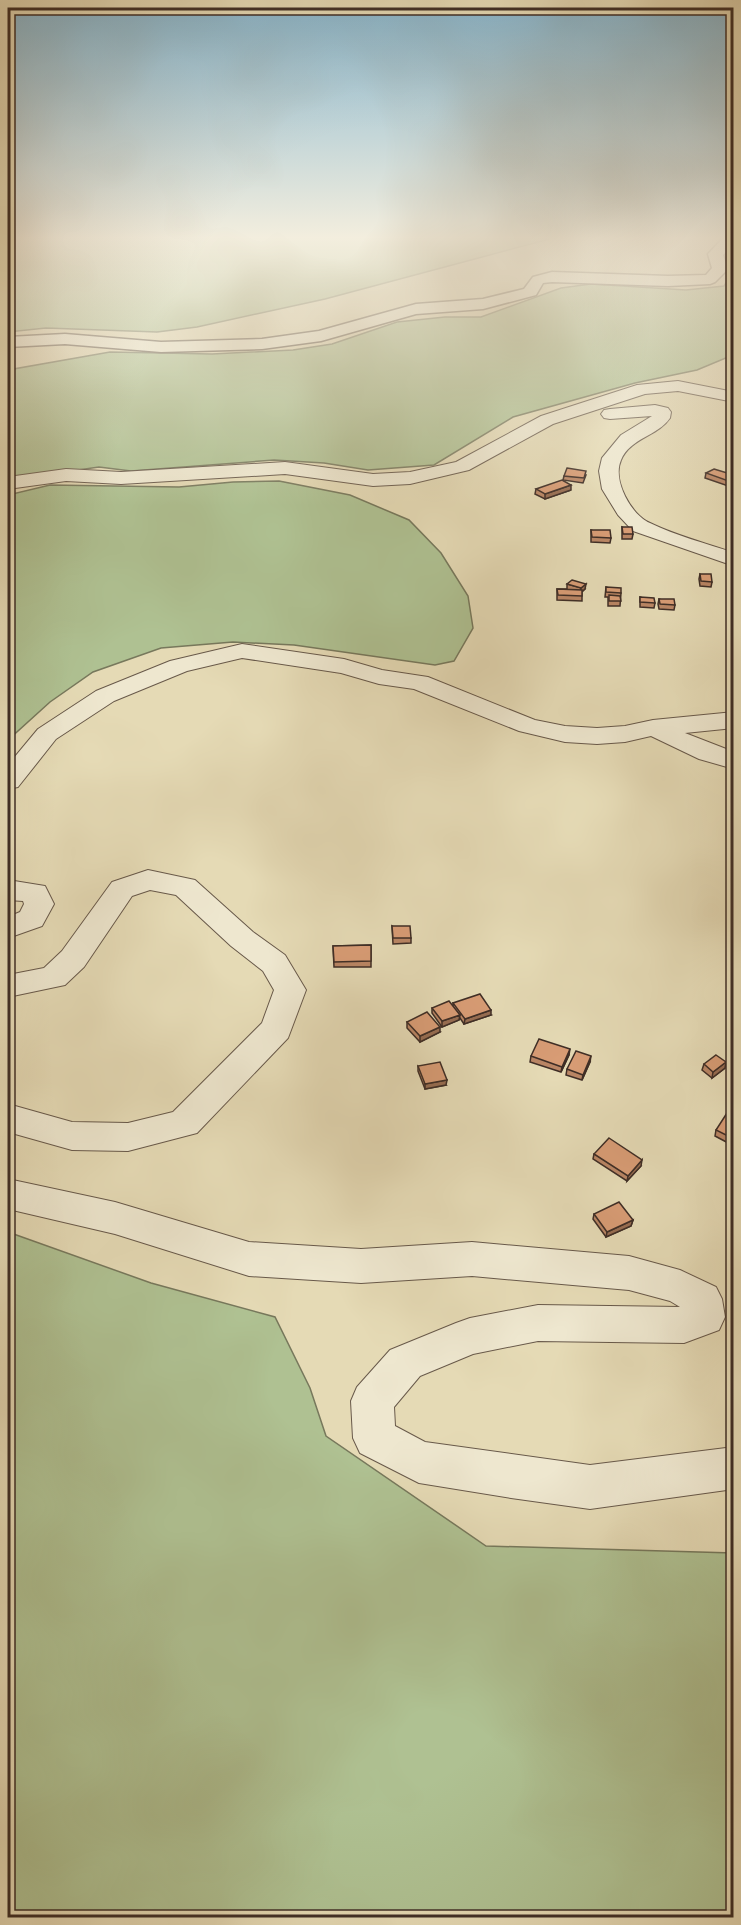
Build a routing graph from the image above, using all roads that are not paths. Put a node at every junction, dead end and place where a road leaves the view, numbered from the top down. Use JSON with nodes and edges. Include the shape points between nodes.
{"nodes":[{"id":1,"x":353,"y":327,"type":"edge"},
{"id":2,"x":8,"y":342,"type":"edge"},
{"id":3,"x":734,"y":397,"type":"edge"},
{"id":4,"x":547,"y":420,"type":"junction"},
{"id":5,"x":8,"y":483,"type":"edge"},
{"id":6,"x":734,"y":560,"type":"edge"},
{"id":7,"x":734,"y":720,"type":"edge"},
{"id":8,"x":653,"y":728,"type":"junction"},
{"id":9,"x":734,"y":761,"type":"edge"},
{"id":10,"x":8,"y":781,"type":"edge"},
{"id":11,"x":8,"y":890,"type":"edge"},
{"id":12,"x":8,"y":928,"type":"edge"},
{"id":13,"x":8,"y":986,"type":"edge"},
{"id":14,"x":8,"y":1118,"type":"edge"},
{"id":15,"x":8,"y":1194,"type":"edge"},
{"id":16,"x":734,"y":1468,"type":"edge"}],
"edges":[{"from":1,"to":2,"type":"street","via":[[321,336],[214,347],[65,339]]},
{"from":3,"to":4,"type":"street","via":[[678,386],[657,387]]},
{"from":4,"to":5,"type":"street","via":[[462,466],[410,478],[373,480],[285,468],[121,478],[66,475]]},
{"from":4,"to":6,"type":"street","via":[[662,412],[661,418],[628,439],[612,458],[612,489],[640,527]]},
{"from":7,"to":8,"type":"street"},
{"from":8,"to":9,"type":"street"},
{"from":8,"to":10,"type":"street","via":[[606,736],[565,734],[528,726],[419,682],[242,651],[179,666],[105,696],[47,734]]},
{"from":11,"to":12,"type":"street","via":[[34,893],[39,904],[31,919]]},
{"from":13,"to":14,"type":"street","via":[[54,977],[73,959],[122,889],[148,880],[185,887],[274,963],[290,990],[276,1029],[184,1123],[128,1137],[72,1136]]},
{"from":15,"to":16,"type":"street","via":[[115,1218],[249,1259],[361,1266],[472,1259],[629,1273],[681,1287],[702,1299],[705,1317],[684,1325],[538,1323],[470,1336],[405,1363],[372,1401],[375,1438],[419,1462],[590,1487]]}]}
